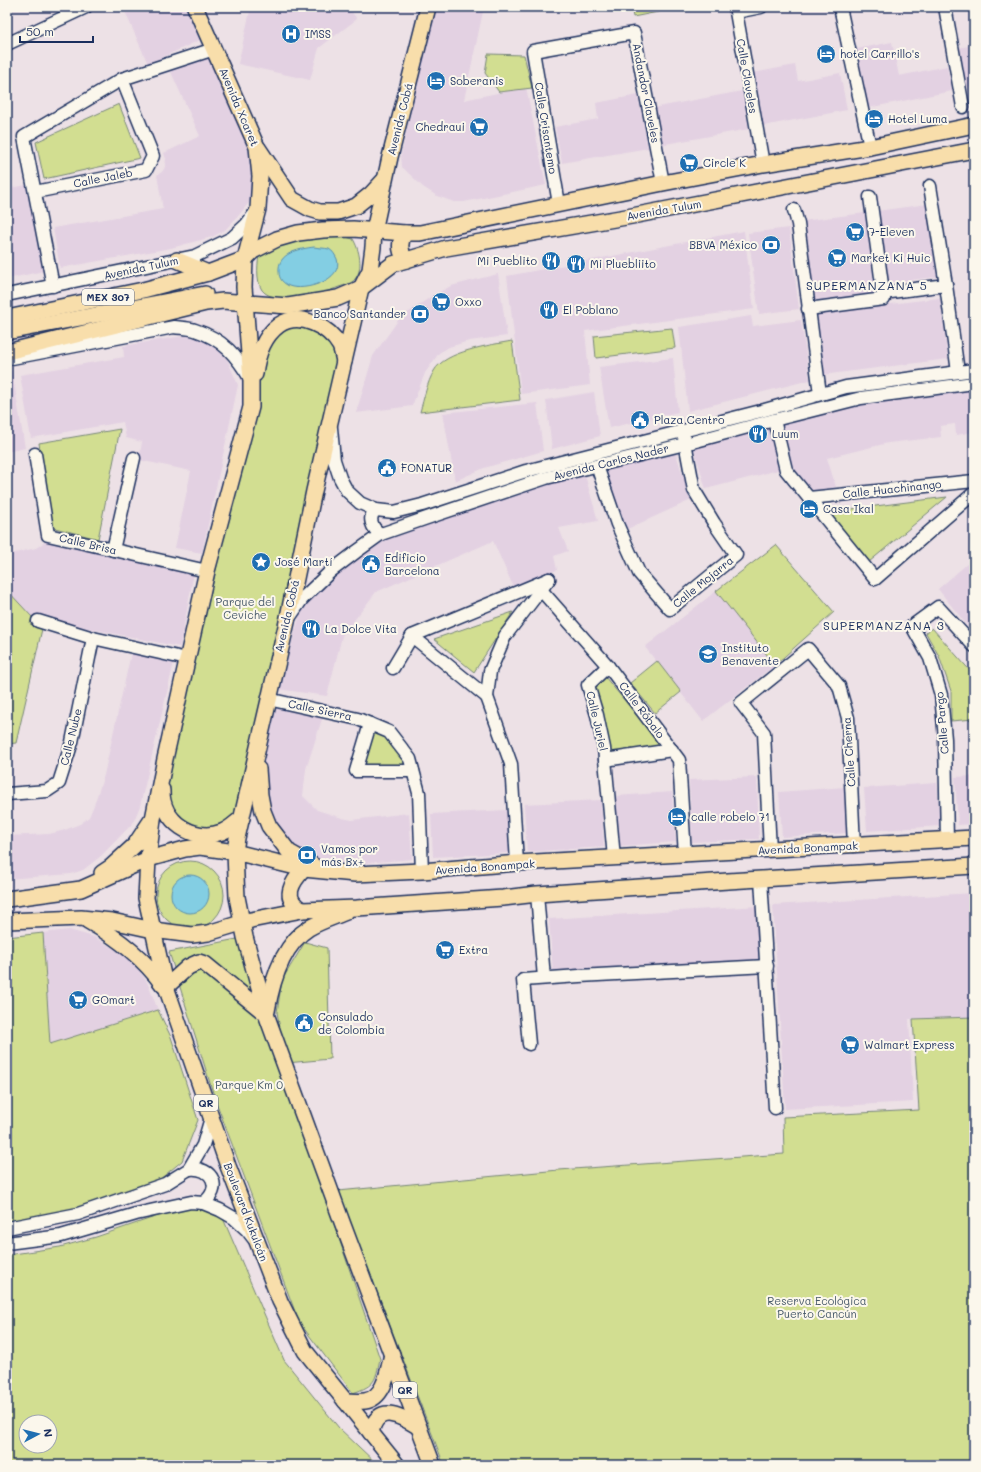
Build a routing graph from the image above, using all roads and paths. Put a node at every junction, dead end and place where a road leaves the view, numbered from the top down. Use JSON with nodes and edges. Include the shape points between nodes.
{"nodes":[{"id":1,"x":86,"y":7,"type":"edge"},
{"id":2,"x":195,"y":7,"type":"edge"},
{"id":3,"x":428,"y":7,"type":"edge"},
{"id":4,"x":761,"y":7,"type":"edge"},
{"id":5,"x":840,"y":7,"type":"edge"},
{"id":6,"x":945,"y":7,"type":"edge"},
{"id":7,"x":7,"y":44,"type":"edge"},
{"id":8,"x":214,"y":50,"type":"junction"},
{"id":9,"x":533,"y":51,"type":"joint"},
{"id":10,"x":122,"y":79,"type":"junction"},
{"id":11,"x":963,"y":107,"type":"dead end"},
{"id":12,"x":974,"y":125,"type":"edge"},
{"id":13,"x":257,"y":147,"type":"junction"},
{"id":14,"x":870,"y":147,"type":"junction"},
{"id":15,"x":974,"y":150,"type":"edge"},
{"id":16,"x":762,"y":164,"type":"junction"},
{"id":17,"x":386,"y":178,"type":"junction"},
{"id":18,"x":663,"y":183,"type":"junction"},
{"id":19,"x":930,"y":186,"type":"dead end"},
{"id":20,"x":35,"y":192,"type":"junction"},
{"id":21,"x":870,"y":197,"type":"dead end"},
{"id":22,"x":560,"y":204,"type":"junction"},
{"id":23,"x":258,"y":209,"type":"junction"},
{"id":24,"x":794,"y":210,"type":"dead end"},
{"id":25,"x":374,"y":231,"type":"junction"},
{"id":26,"x":405,"y":233,"type":"junction"},
{"id":27,"x":245,"y":259,"type":"junction"},
{"id":28,"x":177,"y":260,"type":"junction"},
{"id":29,"x":406,"y":260,"type":"junction"},
{"id":30,"x":208,"y":273,"type":"junction"},
{"id":31,"x":946,"y":285,"type":"junction"},
{"id":32,"x":53,"y":286,"type":"junction"},
{"id":33,"x":361,"y":288,"type":"junction"},
{"id":34,"x":883,"y":293,"type":"junction"},
{"id":35,"x":7,"y":295,"type":"edge"},
{"id":36,"x":244,"y":303,"type":"junction"},
{"id":37,"x":808,"y":309,"type":"junction"},
{"id":38,"x":7,"y":318,"type":"edge"},
{"id":39,"x":7,"y":332,"type":"edge"},
{"id":40,"x":7,"y":352,"type":"edge"},
{"id":41,"x":7,"y":359,"type":"edge"},
{"id":42,"x":344,"y":364,"type":"junction"},
{"id":43,"x":974,"y":370,"type":"edge"},
{"id":44,"x":958,"y":372,"type":"junction"},
{"id":45,"x":251,"y":381,"type":"junction"},
{"id":46,"x":974,"y":383,"type":"edge"},
{"id":47,"x":820,"y":394,"type":"junction"},
{"id":48,"x":251,"y":407,"type":"junction"},
{"id":49,"x":774,"y":420,"type":"junction"},
{"id":50,"x":330,"y":421,"type":"junction"},
{"id":51,"x":682,"y":431,"type":"junction"},
{"id":52,"x":685,"y":444,"type":"junction"},
{"id":53,"x":35,"y":454,"type":"dead end"},
{"id":54,"x":134,"y":458,"type":"dead end"},
{"id":55,"x":597,"y":466,"type":"junction"},
{"id":56,"x":974,"y":481,"type":"edge"},
{"id":57,"x":974,"y":493,"type":"edge"},
{"id":58,"x":809,"y":498,"type":"junction"},
{"id":59,"x":376,"y":510,"type":"junction"},
{"id":60,"x":381,"y":534,"type":"junction"},
{"id":61,"x":113,"y":550,"type":"junction"},
{"id":62,"x":207,"y":571,"type":"junction"},
{"id":63,"x":541,"y":590,"type":"junction"},
{"id":64,"x":38,"y":621,"type":"dead end"},
{"id":65,"x":287,"y":622,"type":"junction"},
{"id":66,"x":412,"y":636,"type":"junction"},
{"id":67,"x":93,"y":638,"type":"junction"},
{"id":68,"x":974,"y":646,"type":"edge"},
{"id":69,"x":187,"y":659,"type":"junction"},
{"id":70,"x":608,"y":666,"type":"junction"},
{"id":71,"x":393,"y":668,"type":"dead end"},
{"id":72,"x":487,"y":697,"type":"junction"},
{"id":73,"x":268,"y":700,"type":"junction"},
{"id":74,"x":370,"y":724,"type":"junction"},
{"id":75,"x":672,"y":750,"type":"junction"},
{"id":76,"x":256,"y":754,"type":"junction"},
{"id":77,"x":605,"y":760,"type":"junction"},
{"id":78,"x":162,"y":770,"type":"junction"},
{"id":79,"x":413,"y":771,"type":"junction"},
{"id":80,"x":7,"y":794,"type":"edge"},
{"id":81,"x":242,"y":818,"type":"junction"},
{"id":82,"x":152,"y":819,"type":"junction"},
{"id":83,"x":974,"y":838,"type":"edge"},
{"id":84,"x":947,"y":841,"type":"junction"},
{"id":85,"x":854,"y":846,"type":"junction"},
{"id":86,"x":212,"y":848,"type":"junction"},
{"id":87,"x":770,"y":850,"type":"junction"},
{"id":88,"x":173,"y":852,"type":"junction"},
{"id":89,"x":235,"y":852,"type":"junction"},
{"id":90,"x":685,"y":855,"type":"junction"},
{"id":91,"x":614,"y":858,"type":"junction"},
{"id":92,"x":148,"y":859,"type":"junction"},
{"id":93,"x":517,"y":864,"type":"junction"},
{"id":94,"x":974,"y":866,"type":"edge"},
{"id":95,"x":304,"y":869,"type":"junction"},
{"id":96,"x":422,"y":871,"type":"junction"},
{"id":97,"x":326,"y":872,"type":"junction"},
{"id":98,"x":236,"y":877,"type":"junction"},
{"id":99,"x":761,"y":879,"type":"junction"},
{"id":100,"x":146,"y":888,"type":"junction"},
{"id":101,"x":81,"y":889,"type":"junction"},
{"id":102,"x":537,"y":894,"type":"junction"},
{"id":103,"x":237,"y":897,"type":"junction"},
{"id":104,"x":7,"y":899,"type":"edge"},
{"id":105,"x":148,"y":907,"type":"junction"},
{"id":106,"x":357,"y":908,"type":"junction"},
{"id":107,"x":302,"y":910,"type":"junction"},
{"id":108,"x":81,"y":918,"type":"junction"},
{"id":109,"x":7,"y":921,"type":"edge"},
{"id":110,"x":242,"y":922,"type":"junction"},
{"id":111,"x":154,"y":930,"type":"junction"},
{"id":112,"x":216,"y":930,"type":"junction"},
{"id":113,"x":178,"y":934,"type":"junction"},
{"id":114,"x":767,"y":966,"type":"junction"},
{"id":115,"x":544,"y":978,"type":"junction"},
{"id":116,"x":166,"y":989,"type":"junction"},
{"id":117,"x":266,"y":1014,"type":"junction"},
{"id":118,"x":529,"y":1044,"type":"dead end"},
{"id":119,"x":775,"y":1108,"type":"dead end"},
{"id":120,"x":211,"y":1118,"type":"junction"},
{"id":121,"x":189,"y":1169,"type":"junction"},
{"id":122,"x":203,"y":1203,"type":"junction"},
{"id":123,"x":7,"y":1228,"type":"edge"},
{"id":124,"x":7,"y":1243,"type":"edge"},
{"id":125,"x":258,"y":1243,"type":"junction"},
{"id":126,"x":392,"y":1354,"type":"junction"},
{"id":127,"x":345,"y":1401,"type":"junction"},
{"id":128,"x":419,"y":1427,"type":"junction"},
{"id":129,"x":371,"y":1433,"type":"junction"},
{"id":130,"x":397,"y":1465,"type":"edge"},
{"id":131,"x":433,"y":1465,"type":"edge"}],
"edges":[{"from":1,"to":7,"type":"street"},
{"from":2,"to":8,"type":"main road","name":"Avenida Xcaret"},
{"from":3,"to":17,"type":"main road","name":"Avenida Cobá"},
{"from":4,"to":16,"type":"street","name":"Calle Claveles","via":[[736,12]]},
{"from":5,"to":14,"type":"street"},
{"from":6,"to":11,"type":"street"},
{"from":8,"to":10,"type":"street"},
{"from":8,"to":13,"type":"main road","name":"Avenida Xcaret"},
{"from":9,"to":18,"type":"street","name":"Andandor Claveles","via":[[634,33]]},
{"from":9,"to":22,"type":"street","name":"Calle Crisantemo"},
{"from":10,"to":20,"type":"street","via":[[24,137]]},
{"from":10,"to":20,"type":"street","name":"Calle Jaleb","via":[[153,156],[146,170]]},
{"from":12,"to":14,"type":"main road"},
{"from":13,"to":17,"type":"main road","via":[[292,199],[315,211],[338,212],[356,206]]},
{"from":13,"to":23,"type":"main road","name":"Avenida Xcaret","via":[[260,176]]},
{"from":14,"to":16,"type":"main road"},
{"from":15,"to":29,"type":"main road","name":"Avenida Tulum","via":[[446,248]]},
{"from":16,"to":18,"type":"main road"},
{"from":17,"to":25,"type":"main road","name":"Avenida Cobá"},
{"from":18,"to":22,"type":"main road"},
{"from":19,"to":31,"type":"street"},
{"from":20,"to":32,"type":"street"},
{"from":21,"to":34,"type":"street"},
{"from":22,"to":26,"type":"main road","via":[[420,233]]},
{"from":23,"to":27,"type":"main road","name":"Avenida Xcaret"},
{"from":23,"to":28,"type":"street","name":"Avenida Tulum","via":[[232,238],[195,256]]},
{"from":24,"to":37,"type":"street","via":[[798,224]]},
{"from":25,"to":26,"type":"main road"},
{"from":25,"to":27,"type":"main road","name":"Avenida Tulum","via":[[353,229],[298,233],[277,239],[253,251]]},
{"from":25,"to":33,"type":"main road","name":"Avenida Cobá","via":[[370,270]]},
{"from":26,"to":29,"type":"main road","via":[[400,247]]},
{"from":27,"to":30,"type":"main road","name":"Avenida Tulum","number":"MEX 307"},
{"from":27,"to":36,"type":"main road","name":"Avenida Xcaret"},
{"from":28,"to":30,"type":"main road"},
{"from":28,"to":32,"type":"street","name":"Avenida Tulum"},
{"from":29,"to":33,"type":"main road","name":"Avenida Tulum","via":[[393,264]]},
{"from":30,"to":38,"type":"main road","name":"Avenida Tulum","number":"MEX 307","via":[[144,290]]},
{"from":31,"to":34,"type":"street"},
{"from":31,"to":44,"type":"street"},
{"from":32,"to":35,"type":"street","name":"Avenida Tulum"},
{"from":33,"to":36,"type":"main road","name":"Avenida Tulum","via":[[338,298],[288,306]]},
{"from":33,"to":42,"type":"main road","name":"Avenida Cobá"},
{"from":34,"to":37,"type":"street","via":[[884,300]]},
{"from":36,"to":39,"type":"main road","number":"MEX 307","via":[[220,294],[197,295]]},
{"from":36,"to":40,"type":"main road","name":"Avenida Tulum","via":[[206,303]]},
{"from":36,"to":45,"type":"main road"},
{"from":37,"to":47,"type":"street"},
{"from":41,"to":45,"type":"street","via":[[174,327],[194,329],[212,337],[229,349]]},
{"from":42,"to":48,"type":"main road","via":[[341,347],[332,334],[320,325],[290,320],[269,334],[257,360]]},
{"from":42,"to":50,"type":"main road","name":"Avenida Cobá"},
{"from":43,"to":44,"type":"street","name":"Avenida Carlos Nader"},
{"from":44,"to":47,"type":"street","name":"Avenida Carlos Nader","via":[[846,387]]},
{"from":45,"to":48,"type":"main road"},
{"from":46,"to":49,"type":"street","name":"Avenida Carlos Nader","via":[[861,398]]},
{"from":47,"to":51,"type":"street","name":"Avenida Carlos Nader"},
{"from":48,"to":62,"type":"main road"},
{"from":49,"to":52,"type":"street","name":"Avenida Carlos Nader"},
{"from":49,"to":58,"type":"street","via":[[786,470]]},
{"from":50,"to":59,"type":"street","name":"Avenida Carlos Nader","via":[[334,460],[340,478],[347,491],[360,503]]},
{"from":50,"to":65,"type":"main road","name":"Avenida Cobá"},
{"from":51,"to":52,"type":"street","name":"Calle Mojarra"},
{"from":51,"to":59,"type":"street","name":"Avenida Carlos Nader","via":[[526,471],[422,505],[394,512]]},
{"from":52,"to":55,"type":"street","name":"Avenida Carlos Nader"},
{"from":52,"to":55,"type":"street","name":"Calle Mojarra","via":[[694,490],[736,555],[670,609],[639,573],[617,524]]},
{"from":53,"to":61,"type":"street","name":"Calle Brisa","via":[[48,535]]},
{"from":54,"to":61,"type":"street"},
{"from":55,"to":60,"type":"street","name":"Avenida Carlos Nader","via":[[546,478]]},
{"from":56,"to":58,"type":"street","name":"Calle Huachinango"},
{"from":57,"to":58,"type":"street","via":[[875,579]]},
{"from":59,"to":60,"type":"street","via":[[371,521],[374,529]]},
{"from":60,"to":65,"type":"street","name":"Avenida Carlos Nader","via":[[331,571],[302,599]]},
{"from":61,"to":62,"type":"street","name":"Calle Brisa"},
{"from":62,"to":69,"type":"main road"},
{"from":63,"to":66,"type":"street","via":[[549,578]]},
{"from":63,"to":70,"type":"street","name":"Calle Róbalo"},
{"from":63,"to":72,"type":"street","via":[[506,636],[490,671]]},
{"from":64,"to":67,"type":"street"},
{"from":65,"to":73,"type":"main road","name":"Avenida Cobá"},
{"from":66,"to":71,"type":"street"},
{"from":66,"to":72,"type":"street"},
{"from":67,"to":69,"type":"street"},
{"from":67,"to":80,"type":"street","name":"Calle Nube","via":[[72,742],[59,783],[47,791]]},
{"from":68,"to":84,"type":"street","name":"Calle Pargo","via":[[938,607],[912,626],[930,658],[942,695]]},
{"from":69,"to":78,"type":"main road"},
{"from":70,"to":75,"type":"street","name":"Calle Róbalo"},
{"from":70,"to":77,"type":"street","name":"Calle Juriel","via":[[588,685],[597,715]]},
{"from":72,"to":93,"type":"street","via":[[511,764]]},
{"from":73,"to":74,"type":"street","name":"Calle Sierra","via":[[358,719]]},
{"from":73,"to":76,"type":"main road","name":"Avenida Cobá"},
{"from":74,"to":79,"type":"street","name":"Calle Sierra","via":[[389,732],[410,759]]},
{"from":74,"to":79,"type":"street","via":[[356,771]]},
{"from":75,"to":77,"type":"street","name":"Calle Juriel"},
{"from":75,"to":90,"type":"street","name":"Calle Róbalo","via":[[680,760]]},
{"from":76,"to":81,"type":"main road","name":"Avenida Cobá"},
{"from":76,"to":97,"type":"main road","via":[[260,795],[269,826],[290,852]]},
{"from":77,"to":91,"type":"street","name":"Calle Juriel"},
{"from":78,"to":81,"type":"main road","via":[[165,809],[185,830],[201,835],[214,834],[228,829]]},
{"from":78,"to":82,"type":"main road"},
{"from":79,"to":96,"type":"street","name":"Calle Sierra","via":[[420,794]]},
{"from":81,"to":89,"type":"main road","name":"Avenida Cobá"},
{"from":82,"to":92,"type":"main road"},
{"from":82,"to":101,"type":"main road","via":[[135,844],[111,867]]},
{"from":83,"to":84,"type":"main road","name":"Avenida Bonampak"},
{"from":84,"to":85,"type":"main road","name":"Avenida Bonampak"},
{"from":85,"to":87,"type":"main road","name":"Avenida Bonampak"},
{"from":85,"to":87,"type":"street","name":"Calle Cherna","via":[[848,718],[839,686],[808,649],[741,703],[764,733]]},
{"from":86,"to":88,"type":"main road","name":"Avenida Bonampak","via":[[200,847]]},
{"from":86,"to":89,"type":"main road","name":"Avenida Bonampak"},
{"from":86,"to":98,"type":"main road","via":[[232,868]]},
{"from":87,"to":90,"type":"main road","name":"Avenida Bonampak"},
{"from":88,"to":92,"type":"main road","name":"Avenida Bonampak"},
{"from":88,"to":100,"type":"main road","via":[[156,870]]},
{"from":89,"to":95,"type":"main road","name":"Avenida Bonampak"},
{"from":89,"to":98,"type":"main road","name":"Avenida Cobá"},
{"from":90,"to":91,"type":"main road","name":"Avenida Bonampak"},
{"from":91,"to":93,"type":"main road","name":"Avenida Bonampak"},
{"from":92,"to":100,"type":"main road"},
{"from":92,"to":101,"type":"main road","name":"Avenida Bonampak"},
{"from":93,"to":96,"type":"main road","name":"Avenida Bonampak"},
{"from":94,"to":99,"type":"main road"},
{"from":95,"to":97,"type":"main road","name":"Avenida Bonampak"},
{"from":95,"to":107,"type":"main road","via":[[295,878],[290,893],[293,903]]},
{"from":96,"to":97,"type":"main road","name":"Avenida Bonampak","via":[[355,874]]},
{"from":98,"to":103,"type":"main road","name":"Avenida Cobá"},
{"from":99,"to":102,"type":"main road"},
{"from":99,"to":114,"type":"street"},
{"from":100,"to":105,"type":"main road"},
{"from":101,"to":104,"type":"main road","name":"Avenida Bonampak"},
{"from":102,"to":106,"type":"main road"},
{"from":102,"to":115,"type":"street"},
{"from":103,"to":110,"type":"main road","name":"Avenida Cobá"},
{"from":103,"to":112,"type":"main road","via":[[234,908]]},
{"from":105,"to":111,"type":"main road","name":"Boulevard Kukulcán"},
{"from":105,"to":113,"type":"main road","via":[[161,922]]},
{"from":106,"to":107,"type":"main road"},
{"from":106,"to":117,"type":"main road","via":[[318,923],[299,936],[278,968]]},
{"from":107,"to":110,"type":"main road"},
{"from":108,"to":109,"type":"main road"},
{"from":108,"to":111,"type":"main road","via":[[112,921]]},
{"from":108,"to":116,"type":"main road","via":[[124,944],[155,973]]},
{"from":110,"to":112,"type":"main road"},
{"from":110,"to":117,"type":"main road","number":"QR"},
{"from":111,"to":113,"type":"main road"},
{"from":111,"to":116,"type":"main road","name":"Boulevard Kukulcán","number":"QR"},
{"from":112,"to":113,"type":"main road","via":[[192,935]]},
{"from":114,"to":115,"type":"street"},
{"from":114,"to":119,"type":"street"},
{"from":115,"to":118,"type":"street","via":[[523,980]]},
{"from":116,"to":117,"type":"main road","via":[[188,967],[200,962]]},
{"from":116,"to":120,"type":"main road","name":"Boulevard Kukulcán","number":"QR"},
{"from":117,"to":126,"type":"main road","number":"QR"},
{"from":120,"to":121,"type":"street","via":[[203,1145]]},
{"from":120,"to":125,"type":"main road","name":"Boulevard Kukulcán","number":"QR"},
{"from":121,"to":122,"type":"street","via":[[205,1170],[213,1183],[213,1191]]},
{"from":121,"to":123,"type":"street","via":[[165,1184],[78,1214]]},
{"from":122,"to":124,"type":"street","via":[[192,1202],[136,1214],[61,1236]]},
{"from":122,"to":125,"type":"street","via":[[234,1218]]},
{"from":125,"to":127,"type":"main road","name":"Boulevard Kukulcán","number":"QR","via":[[280,1301],[305,1351]]},
{"from":126,"to":127,"type":"main road","via":[[383,1387],[377,1395],[367,1401]]},
{"from":126,"to":128,"type":"main road","number":"QR"},
{"from":127,"to":129,"type":"main road","name":"Boulevard Kukulcán","number":"QR"},
{"from":128,"to":129,"type":"main road","via":[[397,1415],[385,1414],[378,1418]]},
{"from":128,"to":131,"type":"main road","number":"QR"},
{"from":129,"to":130,"type":"main road","name":"Boulevard Kukulcán","number":"QR"}]}
